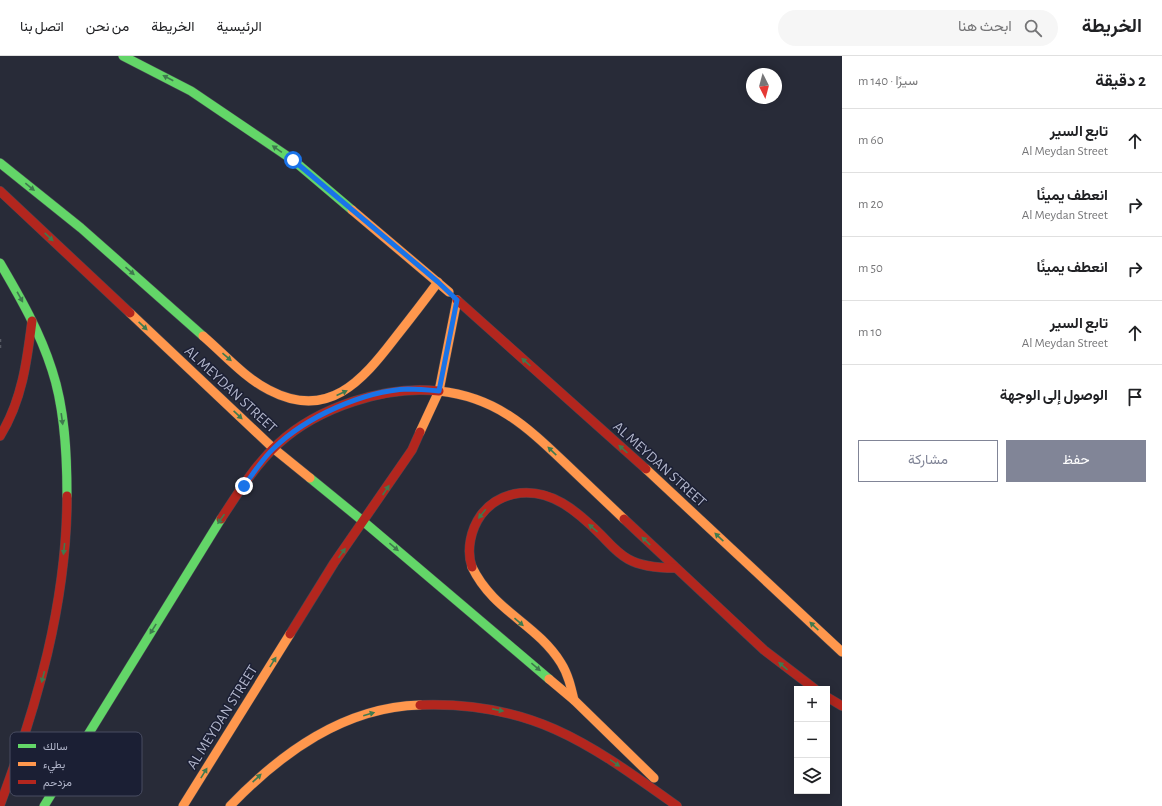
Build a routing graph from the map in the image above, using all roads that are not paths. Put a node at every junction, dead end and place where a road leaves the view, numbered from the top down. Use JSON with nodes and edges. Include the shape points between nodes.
{"nodes":[{"id":1,"x":123,"y":56,"type":"edge"},
{"id":2,"x":0,"y":163,"type":"edge"},
{"id":3,"x":0,"y":191,"type":"edge"},
{"id":4,"x":0,"y":263,"type":"edge"},
{"id":5,"x":438,"y":282,"type":"junction"},
{"id":6,"x":457,"y":300,"type":"junction"},
{"id":7,"x":32,"y":321,"type":"junction"},
{"id":8,"x":439,"y":391,"type":"junction"},
{"id":9,"x":0,"y":436,"type":"edge"},
{"id":10,"x":273,"y":448,"type":"junction"},
{"id":11,"x":364,"y":522,"type":"junction"},
{"id":12,"x":675,"y":568,"type":"junction"},
{"id":13,"x":842,"y":652,"type":"edge"},
{"id":14,"x":811,"y":686,"type":"edge"},
{"id":15,"x":830,"y":699,"type":"edge"},
{"id":16,"x":574,"y":700,"type":"junction"},
{"id":17,"x":842,"y":706,"type":"edge"},
{"id":18,"x":26,"y":732,"type":"edge"},
{"id":19,"x":89,"y":732,"type":"edge"},
{"id":20,"x":10,"y":780,"type":"edge"},
{"id":21,"x":50,"y":796,"type":"edge"},
{"id":22,"x":0,"y":805,"type":"edge"},
{"id":23,"x":44,"y":806,"type":"edge"},
{"id":24,"x":183,"y":806,"type":"edge"},
{"id":25,"x":230,"y":806,"type":"edge"},
{"id":26,"x":678,"y":806,"type":"edge"},
{"id":27,"x":684,"y":806,"type":"edge"}],
"edges":[{"from":5,"to":1,"type":"main road","name":"AL MEYDAN STREET","one_way":true,"via":[[293,160],[192,91]]},
{"from":2,"to":5,"type":"main road","one_way":true,"via":[[82,228],[253,380],[282,398],[316,401],[348,390],[362,380]]},
{"from":3,"to":10,"type":"main road","name":"AL MEYDAN STREET","one_way":true},
{"from":4,"to":7,"type":"main road","one_way":true},
{"from":5,"to":6,"type":"main road","name":"AL MEYDAN STREET"},
{"from":6,"to":8,"type":"main road","name":"AL MEYDAN STREET"},
{"from":13,"to":6,"type":"main road","name":"AL MEYDAN STREET","one_way":true,"via":[[641,464]]},
{"from":7,"to":9,"type":"main road","via":[[21,386]]},
{"from":7,"to":18,"type":"main road","one_way":true,"via":[[52,370],[60,408],[68,496],[61,577],[44,678]]},
{"from":8,"to":10,"type":"main road","via":[[407,389],[367,396],[344,404],[303,426]]},
{"from":11,"to":8,"type":"main road","name":"AL MEYDAN STREET","one_way":true,"via":[[412,450]]},
{"from":12,"to":8,"type":"main road","one_way":true,"via":[[515,417],[474,396]]},
{"from":10,"to":11,"type":"main road"},
{"from":10,"to":19,"type":"main road","name":"AL MEYDAN STREET","one_way":true,"via":[[213,530]]},
{"from":11,"to":16,"type":"main road","one_way":true},
{"from":24,"to":11,"type":"main road","name":"AL MEYDAN STREET","one_way":true,"via":[[334,563]]},
{"from":14,"to":12,"type":"main road","one_way":true,"via":[[764,650]]},
{"from":12,"to":16,"type":"main road","one_way":true,"via":[[650,567],[627,558],[563,502],[550,494],[536,491],[505,496],[494,502],[478,520],[470,543],[471,567],[476,578],[502,607],[552,651],[568,674]]},
{"from":15,"to":17,"type":"main road"},
{"from":16,"to":27,"type":"main road"},
{"from":20,"to":22,"type":"main road","one_way":true},
{"from":21,"to":23,"type":"main road","name":"AL MEYDAN STREET","one_way":true},
{"from":25,"to":26,"type":"main road","one_way":true,"via":[[264,772],[313,738],[369,713],[434,704],[499,710],[561,730],[590,746]]}]}
